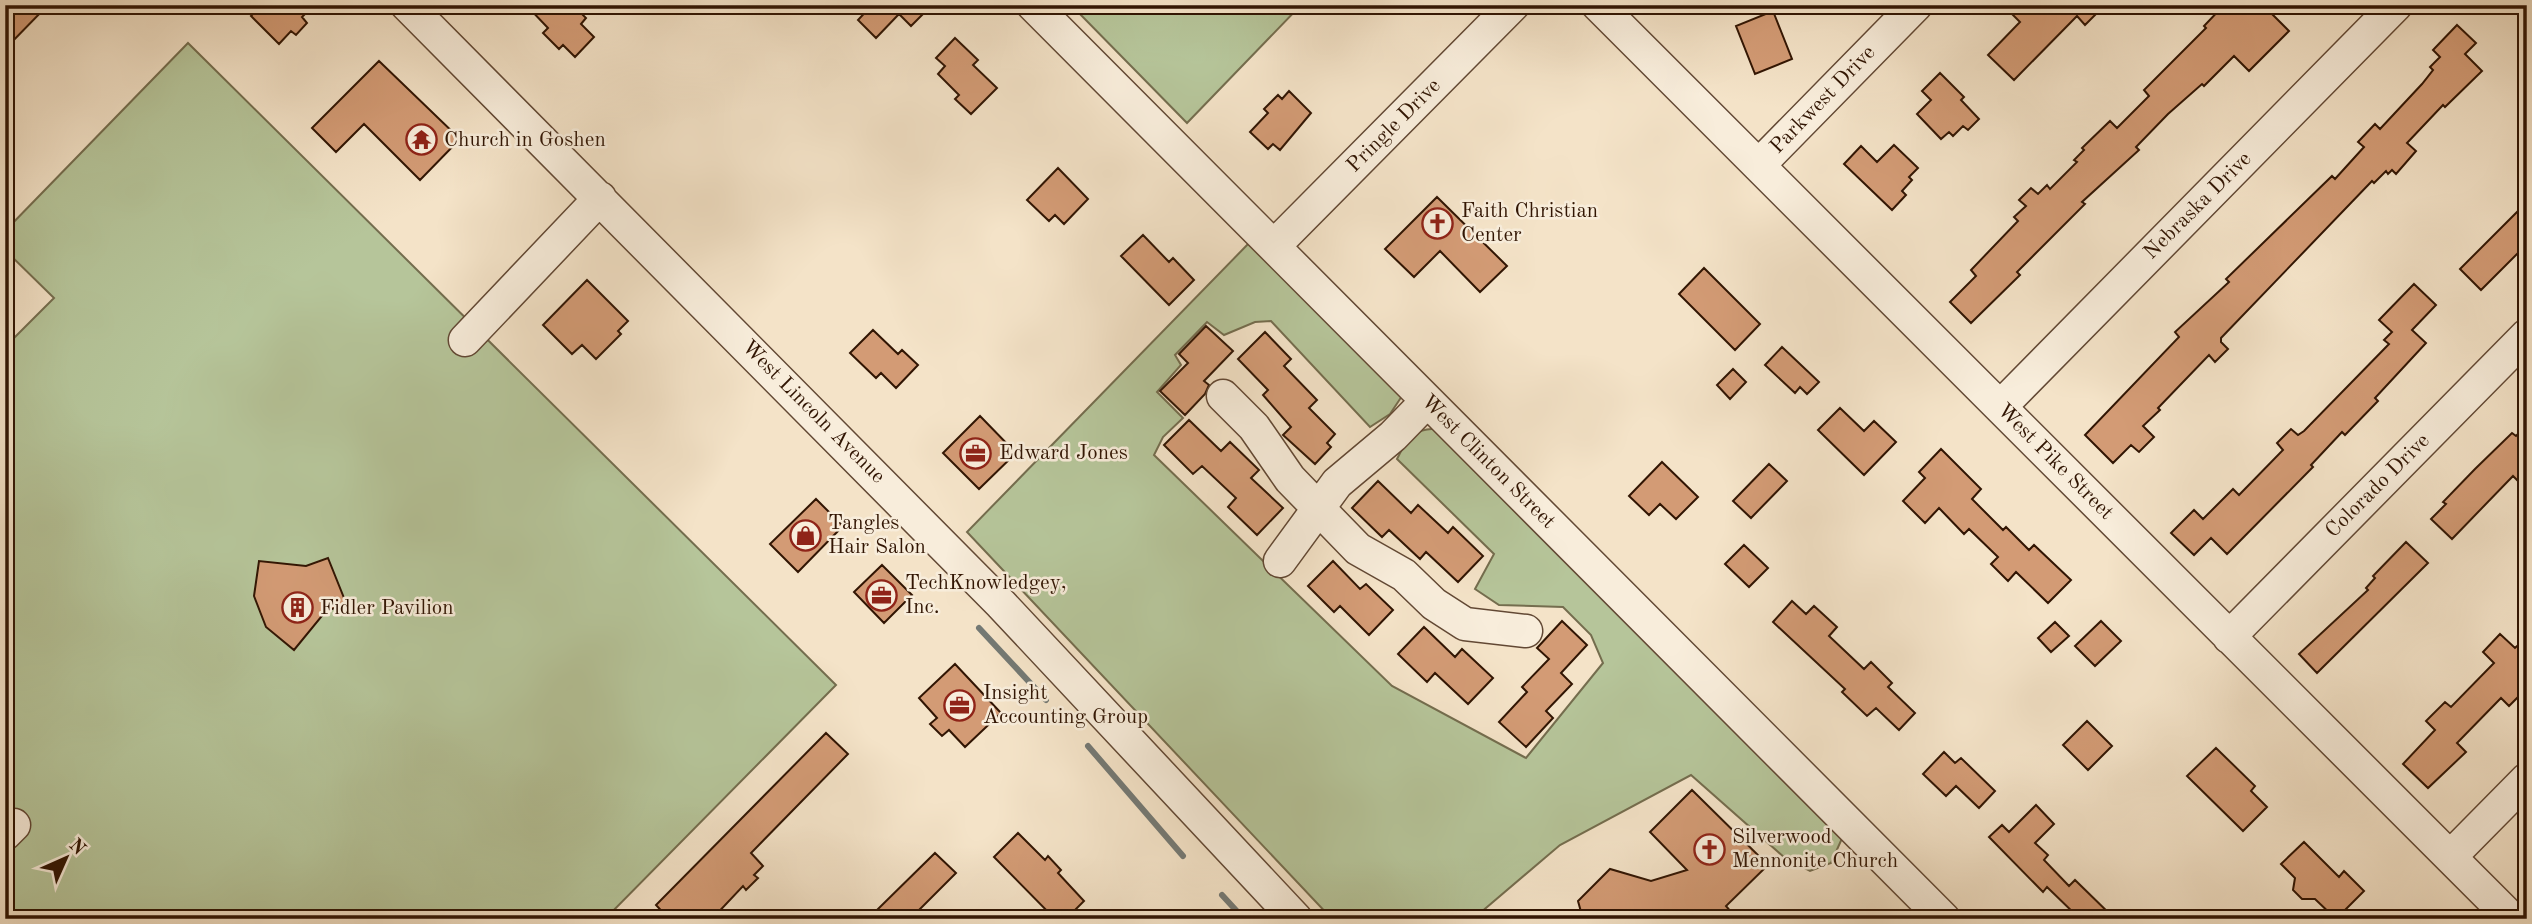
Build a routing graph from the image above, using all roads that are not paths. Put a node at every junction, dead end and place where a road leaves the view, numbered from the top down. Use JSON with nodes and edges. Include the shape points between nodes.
{"nodes":[{"id":1,"x":407,"y":5,"type":"edge"},
{"id":2,"x":1033,"y":5,"type":"edge"},
{"id":3,"x":1513,"y":5,"type":"edge"},
{"id":4,"x":1598,"y":5,"type":"edge"},
{"id":5,"x":2396,"y":5,"type":"edge"},
{"id":6,"x":1914,"y":6,"type":"edge"},
{"id":7,"x":1759,"y":165,"type":"junction"},
{"id":8,"x":600,"y":198,"type":"junction"},
{"id":9,"x":1274,"y":246,"type":"junction"},
{"id":10,"x":2527,"y":335,"type":"edge"},
{"id":11,"x":465,"y":340,"type":"dead end"},
{"id":12,"x":1223,"y":396,"type":"dead end"},
{"id":13,"x":1427,"y":401,"type":"junction"},
{"id":14,"x":2000,"y":407,"type":"junction"},
{"id":15,"x":1319,"y":509,"type":"junction"},
{"id":16,"x":1280,"y":561,"type":"dead end"},
{"id":17,"x":1526,"y":631,"type":"dead end"},
{"id":18,"x":2229,"y":637,"type":"junction"},
{"id":19,"x":2527,"y":779,"type":"edge"},
{"id":20,"x":2450,"y":857,"type":"junction"},
{"id":21,"x":1296,"y":919,"type":"edge"},
{"id":22,"x":1944,"y":919,"type":"edge"},
{"id":23,"x":2512,"y":919,"type":"edge"}],
"edges":[{"from":1,"to":8,"type":"street","name":"West Lincoln Avenue"},
{"from":2,"to":9,"type":"street","name":"West Clinton Street"},
{"from":3,"to":9,"type":"street","name":"Pringle Drive"},
{"from":4,"to":7,"type":"street","name":"West Pike Street"},
{"from":5,"to":14,"type":"street","name":"Nebraska Drive"},
{"from":6,"to":7,"type":"street","name":"Parkwest Drive"},
{"from":7,"to":14,"type":"street","name":"West Pike Street"},
{"from":8,"to":11,"type":"street"},
{"from":8,"to":21,"type":"street","name":"West Lincoln Avenue","via":[[1072,677]]},
{"from":9,"to":13,"type":"street","name":"West Clinton Street"},
{"from":10,"to":18,"type":"street","name":"Colorado Drive"},
{"from":12,"to":15,"type":"street","via":[[1254,427]]},
{"from":13,"to":15,"type":"street","via":[[1393,436],[1353,466]]},
{"from":13,"to":22,"type":"street","name":"West Clinton Street"},
{"from":14,"to":18,"type":"street","name":"West Pike Street"},
{"from":15,"to":16,"type":"street"},
{"from":15,"to":17,"type":"street","via":[[1358,549],[1404,575],[1450,617],[1483,628]]},
{"from":18,"to":20,"type":"street","name":"West Pike Street"},
{"from":19,"to":20,"type":"street"},
{"from":20,"to":23,"type":"street","name":"West Pike Street"}]}
